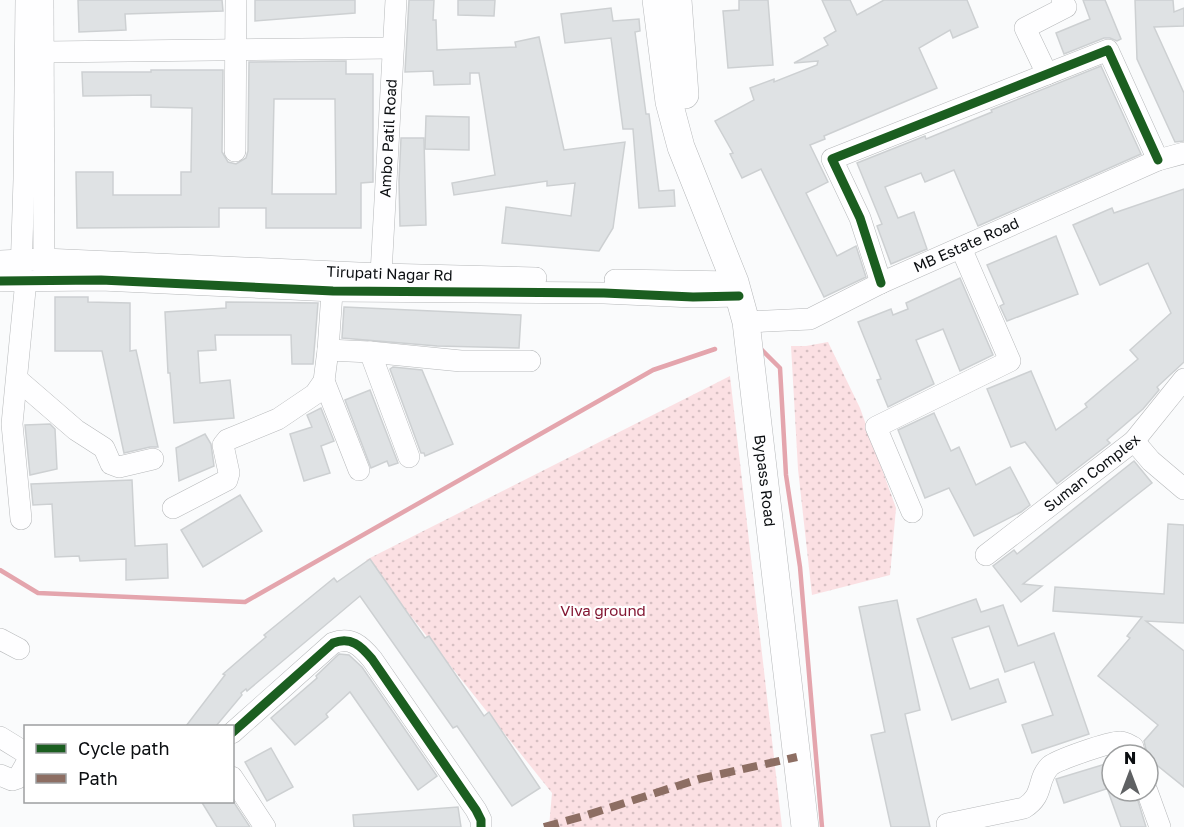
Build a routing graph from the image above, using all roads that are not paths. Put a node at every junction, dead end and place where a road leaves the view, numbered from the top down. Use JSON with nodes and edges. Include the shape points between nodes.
{"nodes":[{"id":1,"x":26,"y":0,"type":"edge"},
{"id":2,"x":44,"y":0,"type":"edge"},
{"id":3,"x":236,"y":0,"type":"edge"},
{"id":4,"x":396,"y":0,"type":"edge"},
{"id":5,"x":656,"y":0,"type":"edge"},
{"id":6,"x":678,"y":0,"type":"edge"},
{"id":7,"x":1062,"y":0,"type":"edge"},
{"id":8,"x":393,"y":48,"type":"junction"},
{"id":9,"x":235,"y":49,"type":"junction"},
{"id":10,"x":45,"y":52,"type":"junction"},
{"id":11,"x":1047,"y":74,"type":"junction"},
{"id":12,"x":681,"y":147,"type":"junction"},
{"id":13,"x":235,"y":152,"type":"dead end"},
{"id":14,"x":1184,"y":153,"type":"edge"},
{"id":15,"x":1158,"y":160,"type":"junction"},
{"id":16,"x":961,"y":248,"type":"junction"},
{"id":17,"x":0,"y":261,"type":"edge"},
{"id":18,"x":26,"y":273,"type":"edge"},
{"id":19,"x":381,"y":274,"type":"junction"},
{"id":20,"x":333,"y":281,"type":"junction"},
{"id":21,"x":881,"y":283,"type":"junction"},
{"id":22,"x":737,"y":289,"type":"junction"},
{"id":23,"x":746,"y":322,"type":"junction"},
{"id":24,"x":328,"y":350,"type":"junction"},
{"id":25,"x":370,"y":352,"type":"junction"},
{"id":26,"x":530,"y":361,"type":"dead end"},
{"id":27,"x":16,"y":379,"type":"junction"},
{"id":28,"x":1184,"y":380,"type":"edge"},
{"id":29,"x":324,"y":381,"type":"junction"},
{"id":30,"x":1134,"y":441,"type":"junction"},
{"id":31,"x":409,"y":457,"type":"dead end"},
{"id":32,"x":153,"y":459,"type":"dead end"},
{"id":33,"x":359,"y":470,"type":"dead end"},
{"id":34,"x":1184,"y":489,"type":"edge"},
{"id":35,"x":173,"y":508,"type":"dead end"},
{"id":36,"x":912,"y":512,"type":"dead end"},
{"id":37,"x":21,"y":519,"type":"dead end"},
{"id":38,"x":986,"y":555,"type":"dead end"},
{"id":39,"x":0,"y":639,"type":"edge"},
{"id":40,"x":19,"y":650,"type":"dead end"},
{"id":41,"x":234,"y":731,"type":"edge"},
{"id":42,"x":0,"y":737,"type":"edge"},
{"id":43,"x":1100,"y":747,"type":"edge"},
{"id":44,"x":24,"y":752,"type":"edge"},
{"id":45,"x":24,"y":768,"type":"edge"},
{"id":46,"x":0,"y":775,"type":"edge"},
{"id":47,"x":234,"y":780,"type":"edge"},
{"id":48,"x":1152,"y":803,"type":"edge"},
{"id":49,"x":947,"y":824,"type":"dead end"},
{"id":50,"x":265,"y":827,"type":"edge"},
{"id":51,"x":481,"y":827,"type":"edge"},
{"id":52,"x":805,"y":827,"type":"edge"},
{"id":53,"x":1160,"y":827,"type":"edge"}],
"edges":[{"from":1,"to":18,"type":"street"},
{"from":2,"to":10,"type":"street"},
{"from":3,"to":9,"type":"street"},
{"from":4,"to":8,"type":"street","name":"Ambo Patil Road"},
{"from":5,"to":12,"type":"main road","name":"Bypass Road","via":[[669,102]]},
{"from":6,"to":12,"type":"main road","via":[[688,122]]},
{"from":7,"to":11,"type":"street","via":[[1066,8],[1025,28]]},
{"from":8,"to":9,"type":"street"},
{"from":8,"to":19,"type":"street","name":"Ambo Patil Road"},
{"from":9,"to":10,"type":"street"},
{"from":9,"to":13,"type":"street"},
{"from":10,"to":18,"type":"street"},
{"from":11,"to":15,"type":"street","via":[[1108,50]]},
{"from":11,"to":21,"type":"street","via":[[832,159],[860,218]]},
{"from":12,"to":22,"type":"main road","name":"Bypass Road"},
{"from":14,"to":15,"type":"street","name":"MB Estate Road"},
{"from":15,"to":16,"type":"street","name":"MB Estate Road"},
{"from":16,"to":21,"type":"street","name":"MB Estate Road"},
{"from":16,"to":36,"type":"street","via":[[1010,361],[876,427]]},
{"from":17,"to":18,"type":"street","name":"Tirupati Nagar Rd"},
{"from":18,"to":20,"type":"street","name":"Tirupati Nagar Rd"},
{"from":18,"to":27,"type":"street"},
{"from":19,"to":20,"type":"street","name":"Tirupati Nagar Rd"},
{"from":19,"to":22,"type":"street","name":"Tirupati Nagar Rd"},
{"from":20,"to":22,"type":"street","via":[[693,297]]},
{"from":20,"to":24,"type":"street"},
{"from":21,"to":23,"type":"street","name":"MB Estate Road","via":[[810,319]]},
{"from":22,"to":23,"type":"main road","name":"Bypass Road"},
{"from":23,"to":52,"type":"main road","name":"Bypass Road"},
{"from":24,"to":25,"type":"street"},
{"from":24,"to":29,"type":"street"},
{"from":25,"to":26,"type":"street","via":[[461,361]]},
{"from":25,"to":31,"type":"street"},
{"from":27,"to":32,"type":"street","via":[[76,430],[104,448],[115,467]]},
{"from":27,"to":37,"type":"street","via":[[12,424]]},
{"from":28,"to":30,"type":"street","name":"Suman Complex"},
{"from":29,"to":33,"type":"street"},
{"from":29,"to":35,"type":"street","via":[[315,394],[278,419],[227,440],[223,445],[227,480]]},
{"from":30,"to":34,"type":"street","via":[[1150,461]]},
{"from":30,"to":38,"type":"street","name":"Suman Complex"},
{"from":39,"to":40,"type":"street"},
{"from":41,"to":51,"type":"street","via":[[333,643],[356,643],[372,660],[476,810]]},
{"from":42,"to":44,"type":"street"},
{"from":43,"to":49,"type":"street","via":[[1049,767],[1037,796],[1024,807]]},
{"from":45,"to":46,"type":"street","via":[[12,780]]},
{"from":47,"to":50,"type":"street"},
{"from":48,"to":53,"type":"street"}]}
